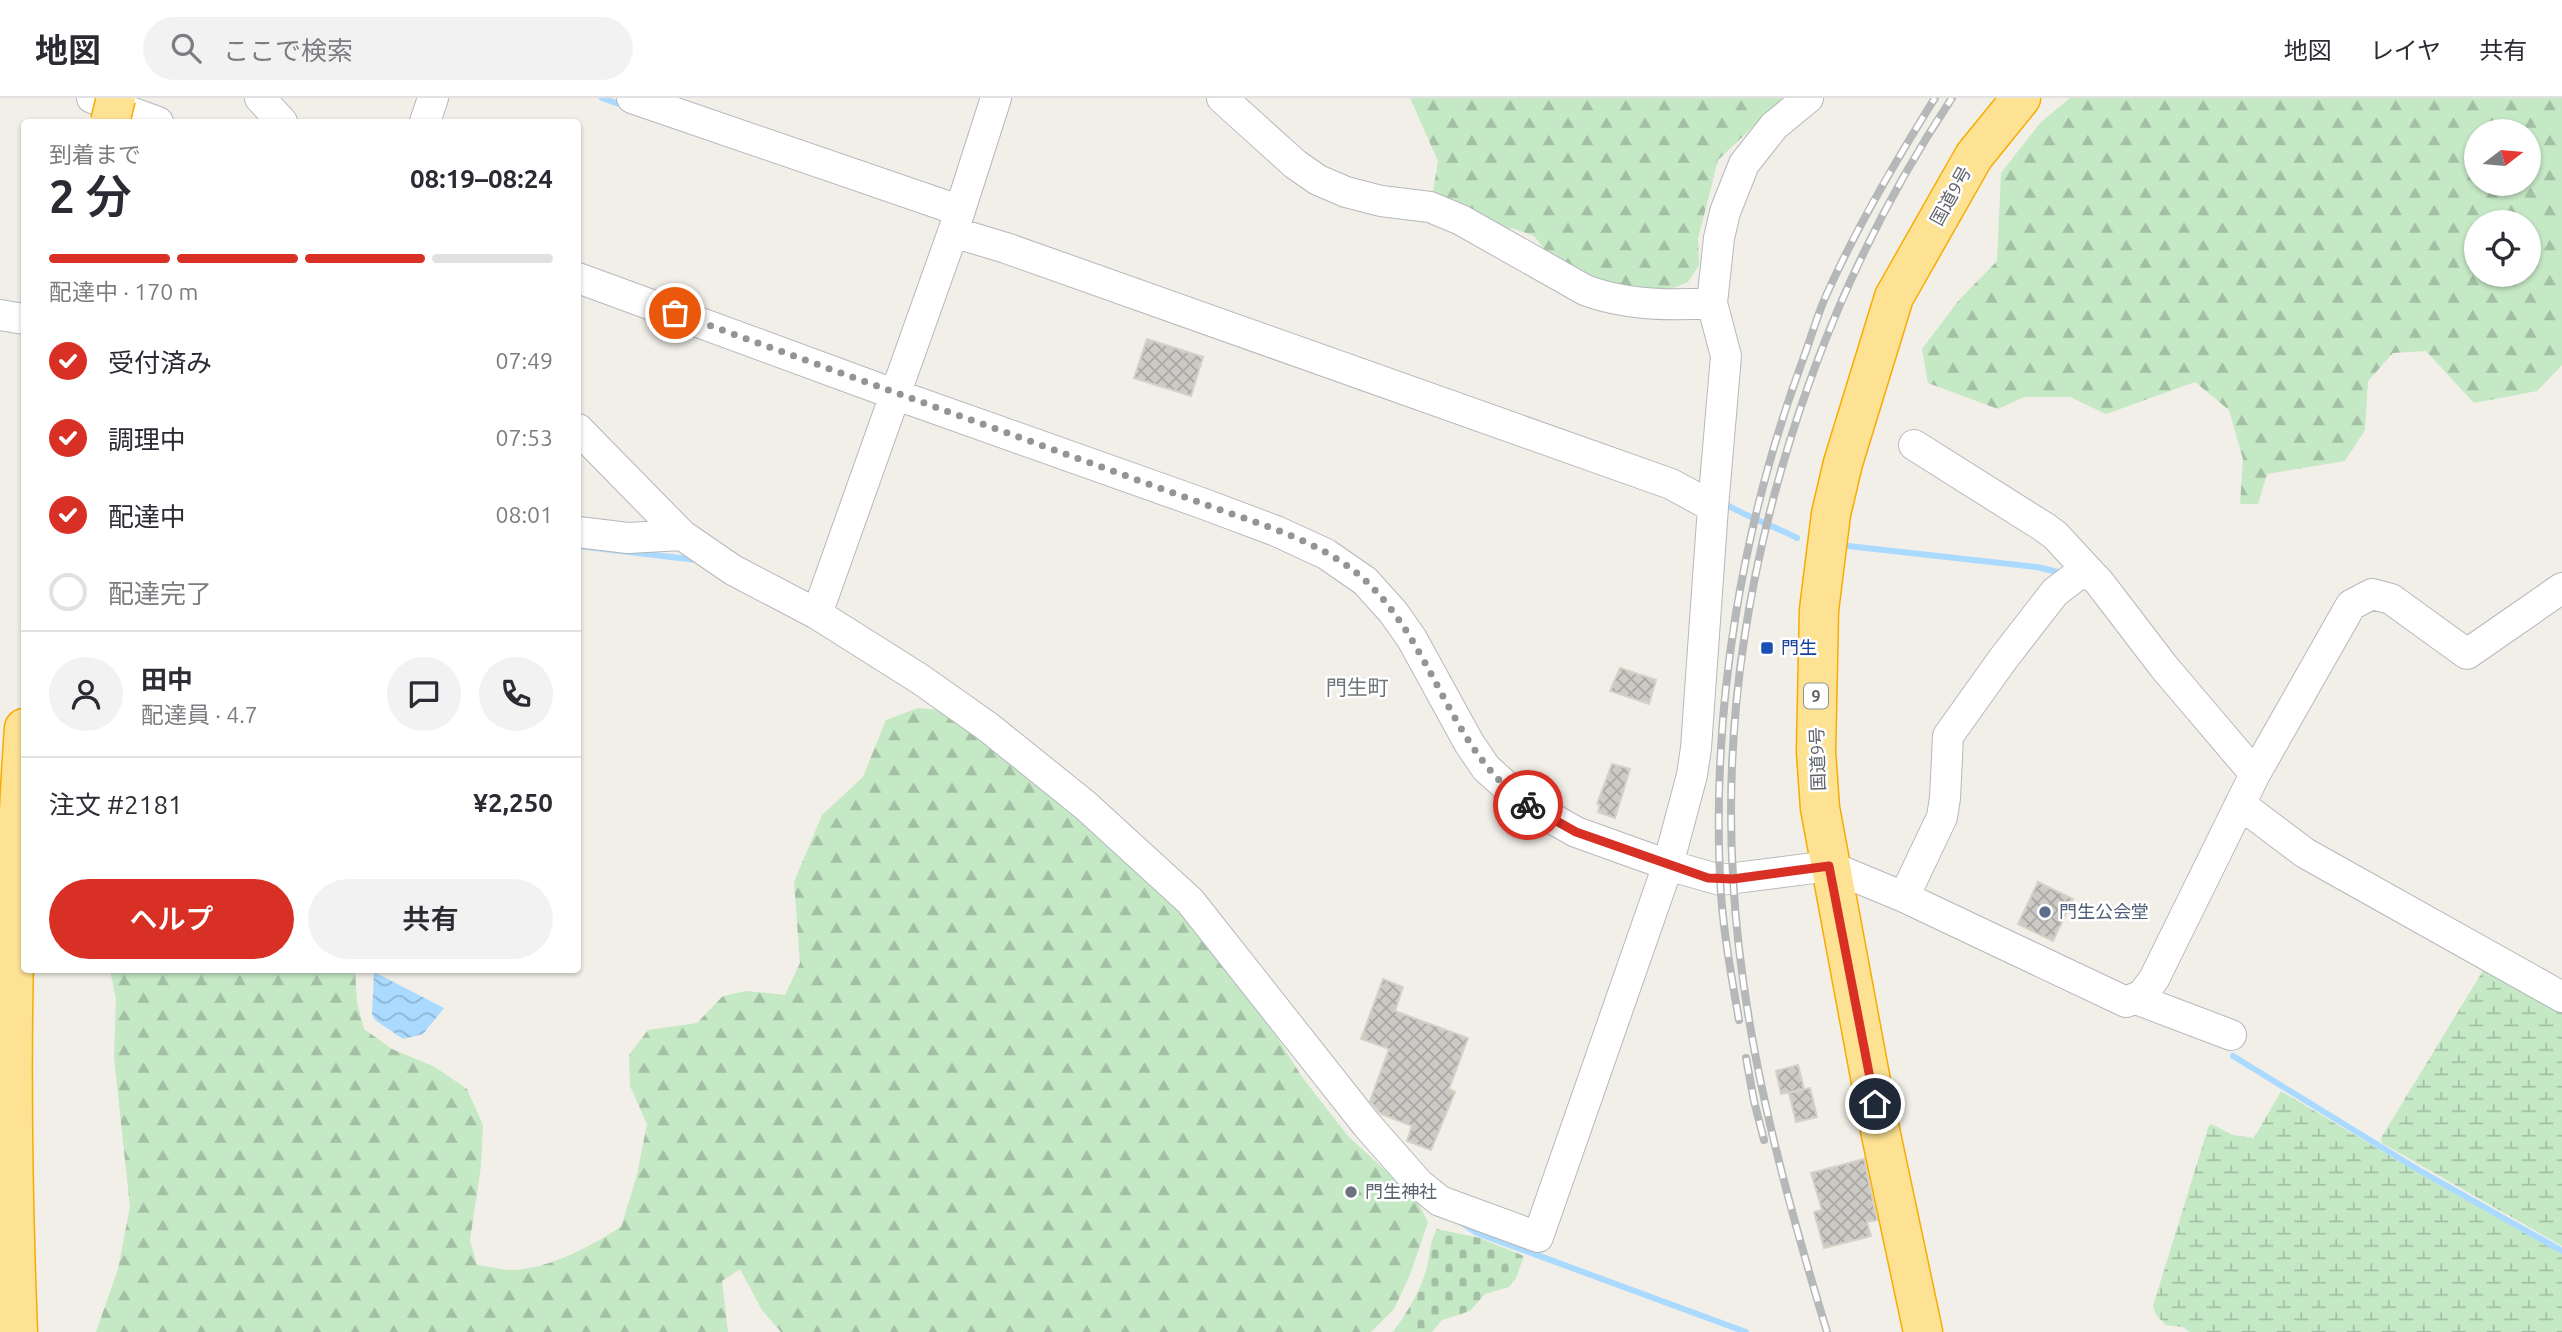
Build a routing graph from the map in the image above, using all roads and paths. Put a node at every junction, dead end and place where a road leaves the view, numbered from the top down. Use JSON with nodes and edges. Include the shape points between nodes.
{"nodes":[{"id":1,"x":92,"y":98,"type":"edge"},
{"id":2,"x":116,"y":98,"type":"edge"},
{"id":3,"x":260,"y":98,"type":"edge"},
{"id":4,"x":433,"y":98,"type":"edge"},
{"id":5,"x":632,"y":98,"type":"edge"},
{"id":6,"x":996,"y":98,"type":"edge"},
{"id":7,"x":1222,"y":98,"type":"edge"},
{"id":8,"x":1808,"y":98,"type":"edge"},
{"id":9,"x":2021,"y":98,"type":"edge"},
{"id":10,"x":111,"y":119,"type":"edge"},
{"id":11,"x":151,"y":119,"type":"edge"},
{"id":12,"x":279,"y":119,"type":"edge"},
{"id":13,"x":426,"y":119,"type":"edge"},
{"id":14,"x":955,"y":221,"type":"junction"},
{"id":15,"x":581,"y":279,"type":"edge"},
{"id":16,"x":1712,"y":303,"type":"junction"},
{"id":17,"x":0,"y":315,"type":"edge"},
{"id":18,"x":21,"y":318,"type":"edge"},
{"id":19,"x":894,"y":394,"type":"junction"},
{"id":20,"x":581,"y":432,"type":"edge"},
{"id":21,"x":1914,"y":445,"type":"dead end"},
{"id":22,"x":1714,"y":497,"type":"junction"},
{"id":23,"x":581,"y":532,"type":"edge"},
{"id":24,"x":682,"y":535,"type":"junction"},
{"id":25,"x":2093,"y":576,"type":"junction"},
{"id":26,"x":2562,"y":588,"type":"edge"},
{"id":27,"x":817,"y":614,"type":"junction"},
{"id":28,"x":21,"y":769,"type":"edge"},
{"id":29,"x":2247,"y":790,"type":"junction"},
{"id":30,"x":1668,"y":865,"type":"junction"},
{"id":31,"x":1829,"y":866,"type":"junction"},
{"id":32,"x":1904,"y":897,"type":"junction"},
{"id":33,"x":2562,"y":997,"type":"edge"},
{"id":34,"x":2136,"y":999,"type":"junction"},
{"id":35,"x":2231,"y":1035,"type":"dead end"},
{"id":36,"x":18,"y":1332,"type":"edge"},
{"id":37,"x":1923,"y":1332,"type":"edge"}],
"edges":[{"from":1,"to":11,"type":"street"},
{"from":2,"to":10,"type":"highway","bridge":true},
{"from":3,"to":12,"type":"street"},
{"from":4,"to":13,"type":"street"},
{"from":5,"to":14,"type":"street"},
{"from":6,"to":14,"type":"street"},
{"from":7,"to":16,"type":"street","via":[[1295,164],[1346,192],[1430,207],[1461,219],[1599,295],[1642,302]]},
{"from":8,"to":16,"type":"street","via":[[1774,126],[1744,164],[1719,238]]},
{"from":9,"to":31,"type":"highway","name":"国道9号","number":"9","via":[[1974,156],[1894,297],[1830,514],[1817,659],[1816,752]]},
{"from":14,"to":19,"type":"street"},
{"from":14,"to":22,"type":"street","via":[[1006,248]]},
{"from":15,"to":19,"type":"street"},
{"from":16,"to":22,"type":"street","via":[[1726,356]]},
{"from":17,"to":18,"type":"street"},
{"from":19,"to":27,"type":"street"},
{"from":19,"to":30,"type":"street","via":[[1216,508],[1325,554],[1365,581],[1393,612],[1469,743],[1504,786],[1576,832]]},
{"from":20,"to":24,"type":"street"},
{"from":21,"to":25,"type":"street","via":[[2055,535]]},
{"from":22,"to":30,"type":"street","via":[[1696,748]]},
{"from":23,"to":24,"type":"street","via":[[628,538]]},
{"from":24,"to":27,"type":"street","via":[[733,570]]},
{"from":25,"to":29,"type":"street","via":[[2181,688]]},
{"from":25,"to":32,"type":"street","via":[[2080,573],[2055,592],[1948,736],[1942,817]]},
{"from":26,"to":29,"type":"street","via":[[2467,654],[2391,599],[2372,594],[2351,605]]},
{"from":27,"to":30,"type":"street","via":[[988,727],[1148,862],[1189,901],[1419,1184],[1440,1201],[1538,1237]]},
{"from":28,"to":36,"type":"highway","via":[[12,1014]]},
{"from":29,"to":33,"type":"street","via":[[2305,853]]},
{"from":29,"to":34,"type":"street","via":[[2154,979]]},
{"from":30,"to":31,"type":"street","via":[[1720,880]]},
{"from":31,"to":32,"type":"street"},
{"from":31,"to":37,"type":"highway","name":"国道9号","number":"9"},
{"from":32,"to":34,"type":"street","via":[[2116,999]]},
{"from":34,"to":35,"type":"street"}]}
